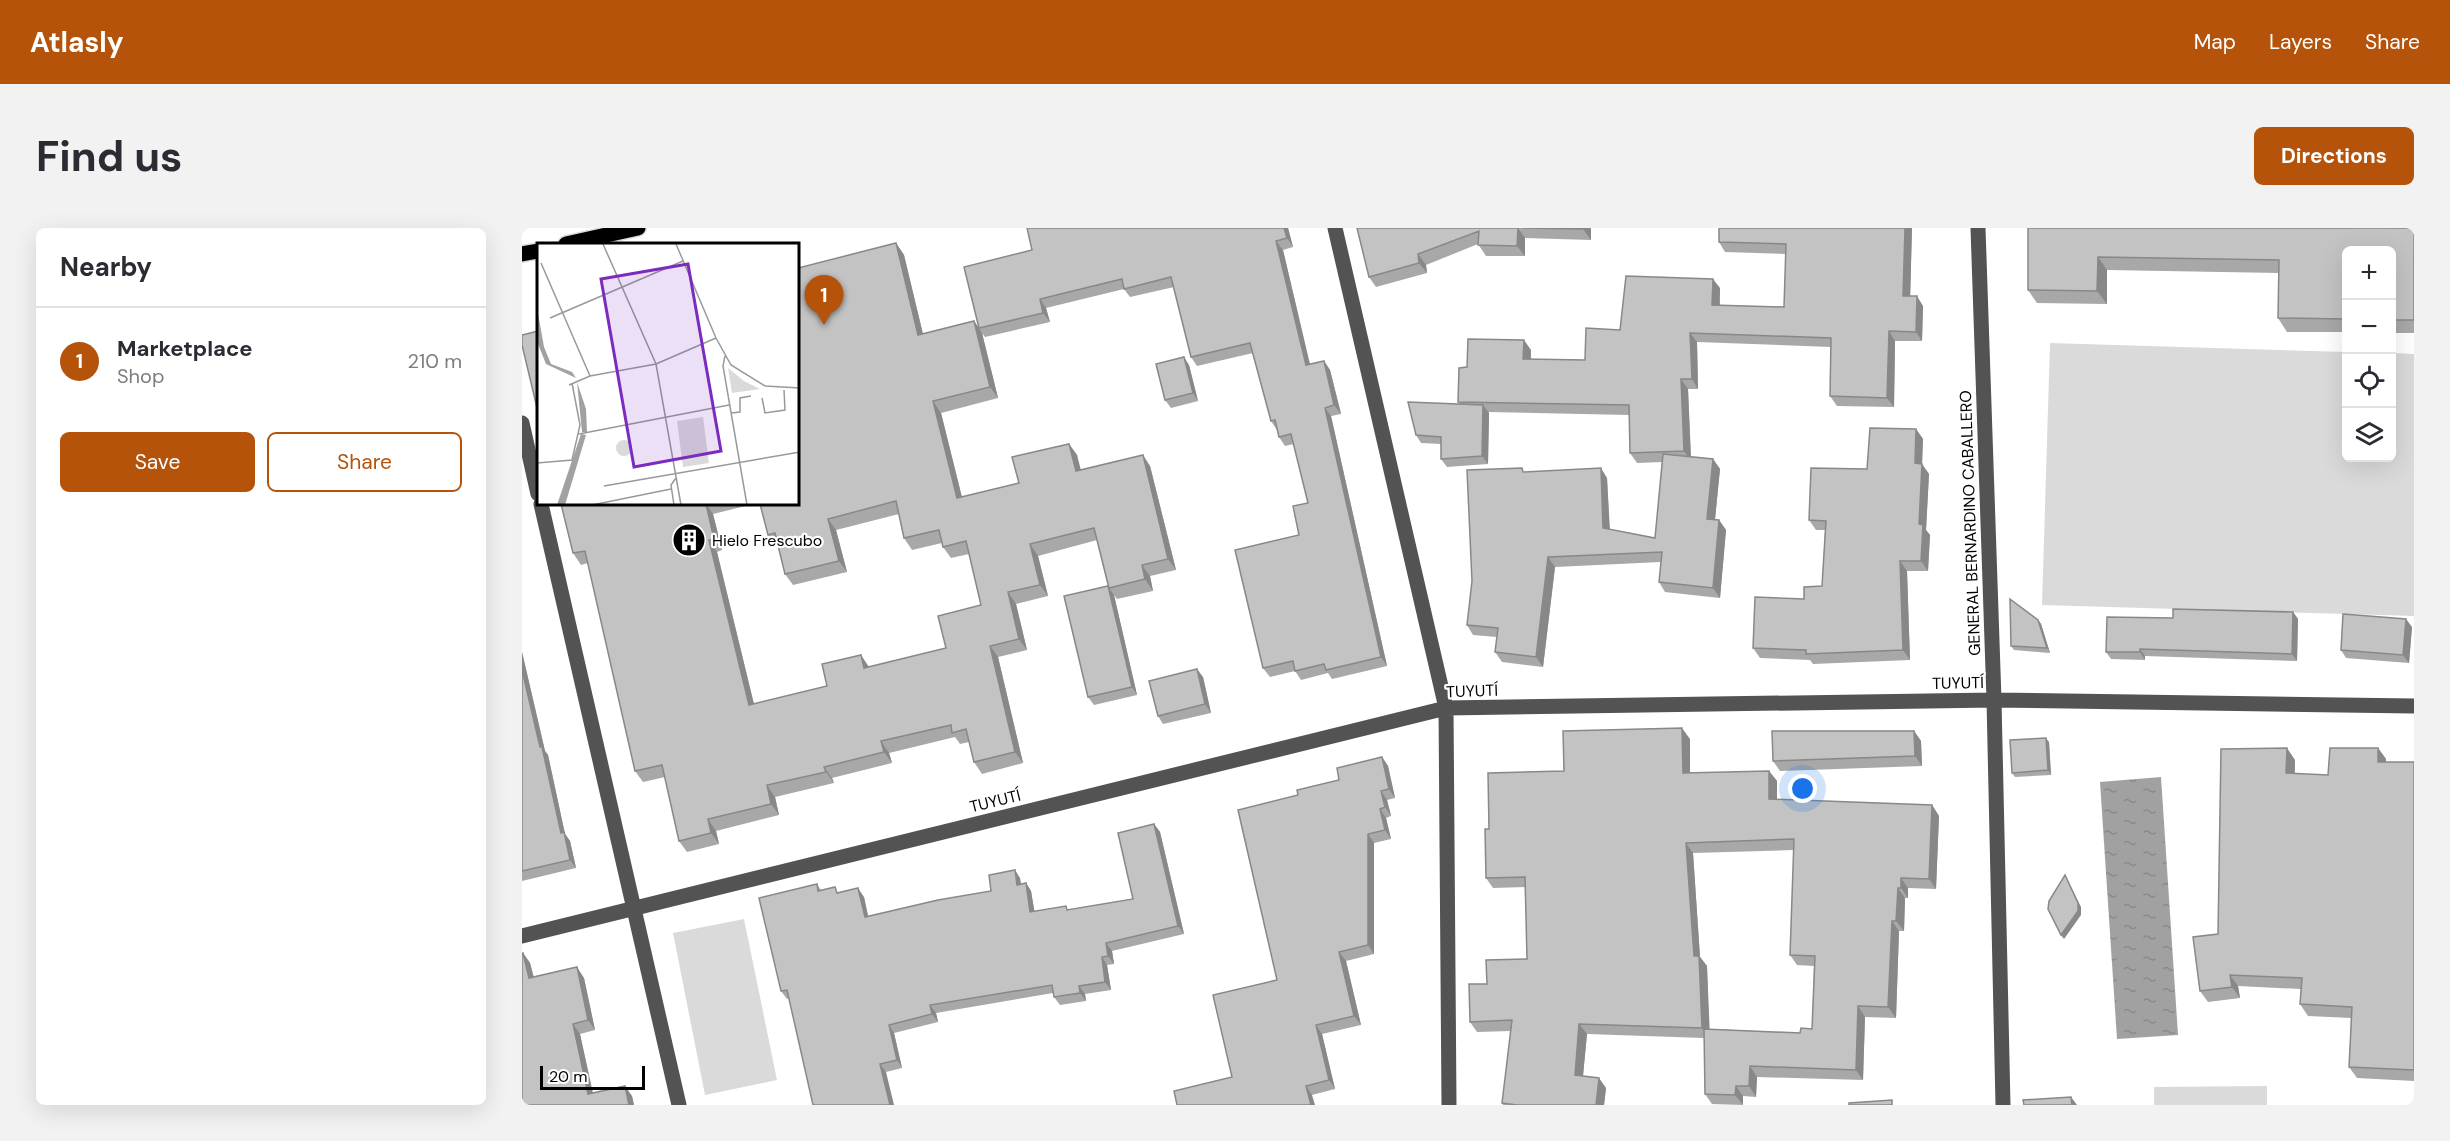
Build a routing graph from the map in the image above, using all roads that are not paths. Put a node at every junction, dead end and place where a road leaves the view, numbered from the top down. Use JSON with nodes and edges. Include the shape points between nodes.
{"nodes":[{"id":1,"x":638,"y":228,"type":"edge"},
{"id":2,"x":1335,"y":228,"type":"edge"},
{"id":3,"x":1978,"y":228,"type":"edge"},
{"id":4,"x":570,"y":243,"type":"edge"},
{"id":5,"x":537,"y":251,"type":"edge"},
{"id":6,"x":522,"y":254,"type":"edge"},
{"id":7,"x":522,"y":423,"type":"edge"},
{"id":8,"x":537,"y":490,"type":"edge"},
{"id":9,"x":541,"y":506,"type":"edge"},
{"id":10,"x":1994,"y":700,"type":"junction"},
{"id":11,"x":2414,"y":706,"type":"edge"},
{"id":12,"x":1446,"y":708,"type":"junction"},
{"id":13,"x":634,"y":908,"type":"junction"},
{"id":14,"x":522,"y":936,"type":"edge"},
{"id":15,"x":679,"y":1105,"type":"edge"},
{"id":16,"x":1449,"y":1105,"type":"edge"},
{"id":17,"x":2003,"y":1105,"type":"edge"}],
"edges":[{"from":1,"to":4,"type":"main road"},
{"from":2,"to":12,"type":"street"},
{"from":3,"to":10,"type":"street","name":"GENERAL BERNARDINO CABALLERO"},
{"from":5,"to":6,"type":"main road"},
{"from":7,"to":8,"type":"street"},
{"from":9,"to":13,"type":"street"},
{"from":10,"to":11,"type":"street","name":"TUYUTÍ"},
{"from":10,"to":12,"type":"street","name":"TUYUTÍ"},
{"from":10,"to":17,"type":"street","name":"GENERAL BERNARDINO CABALLERO"},
{"from":12,"to":13,"type":"street","name":"TUYUTÍ"},
{"from":12,"to":16,"type":"street"},
{"from":13,"to":14,"type":"street","name":"TUYUTÍ"},
{"from":13,"to":15,"type":"street"}]}
